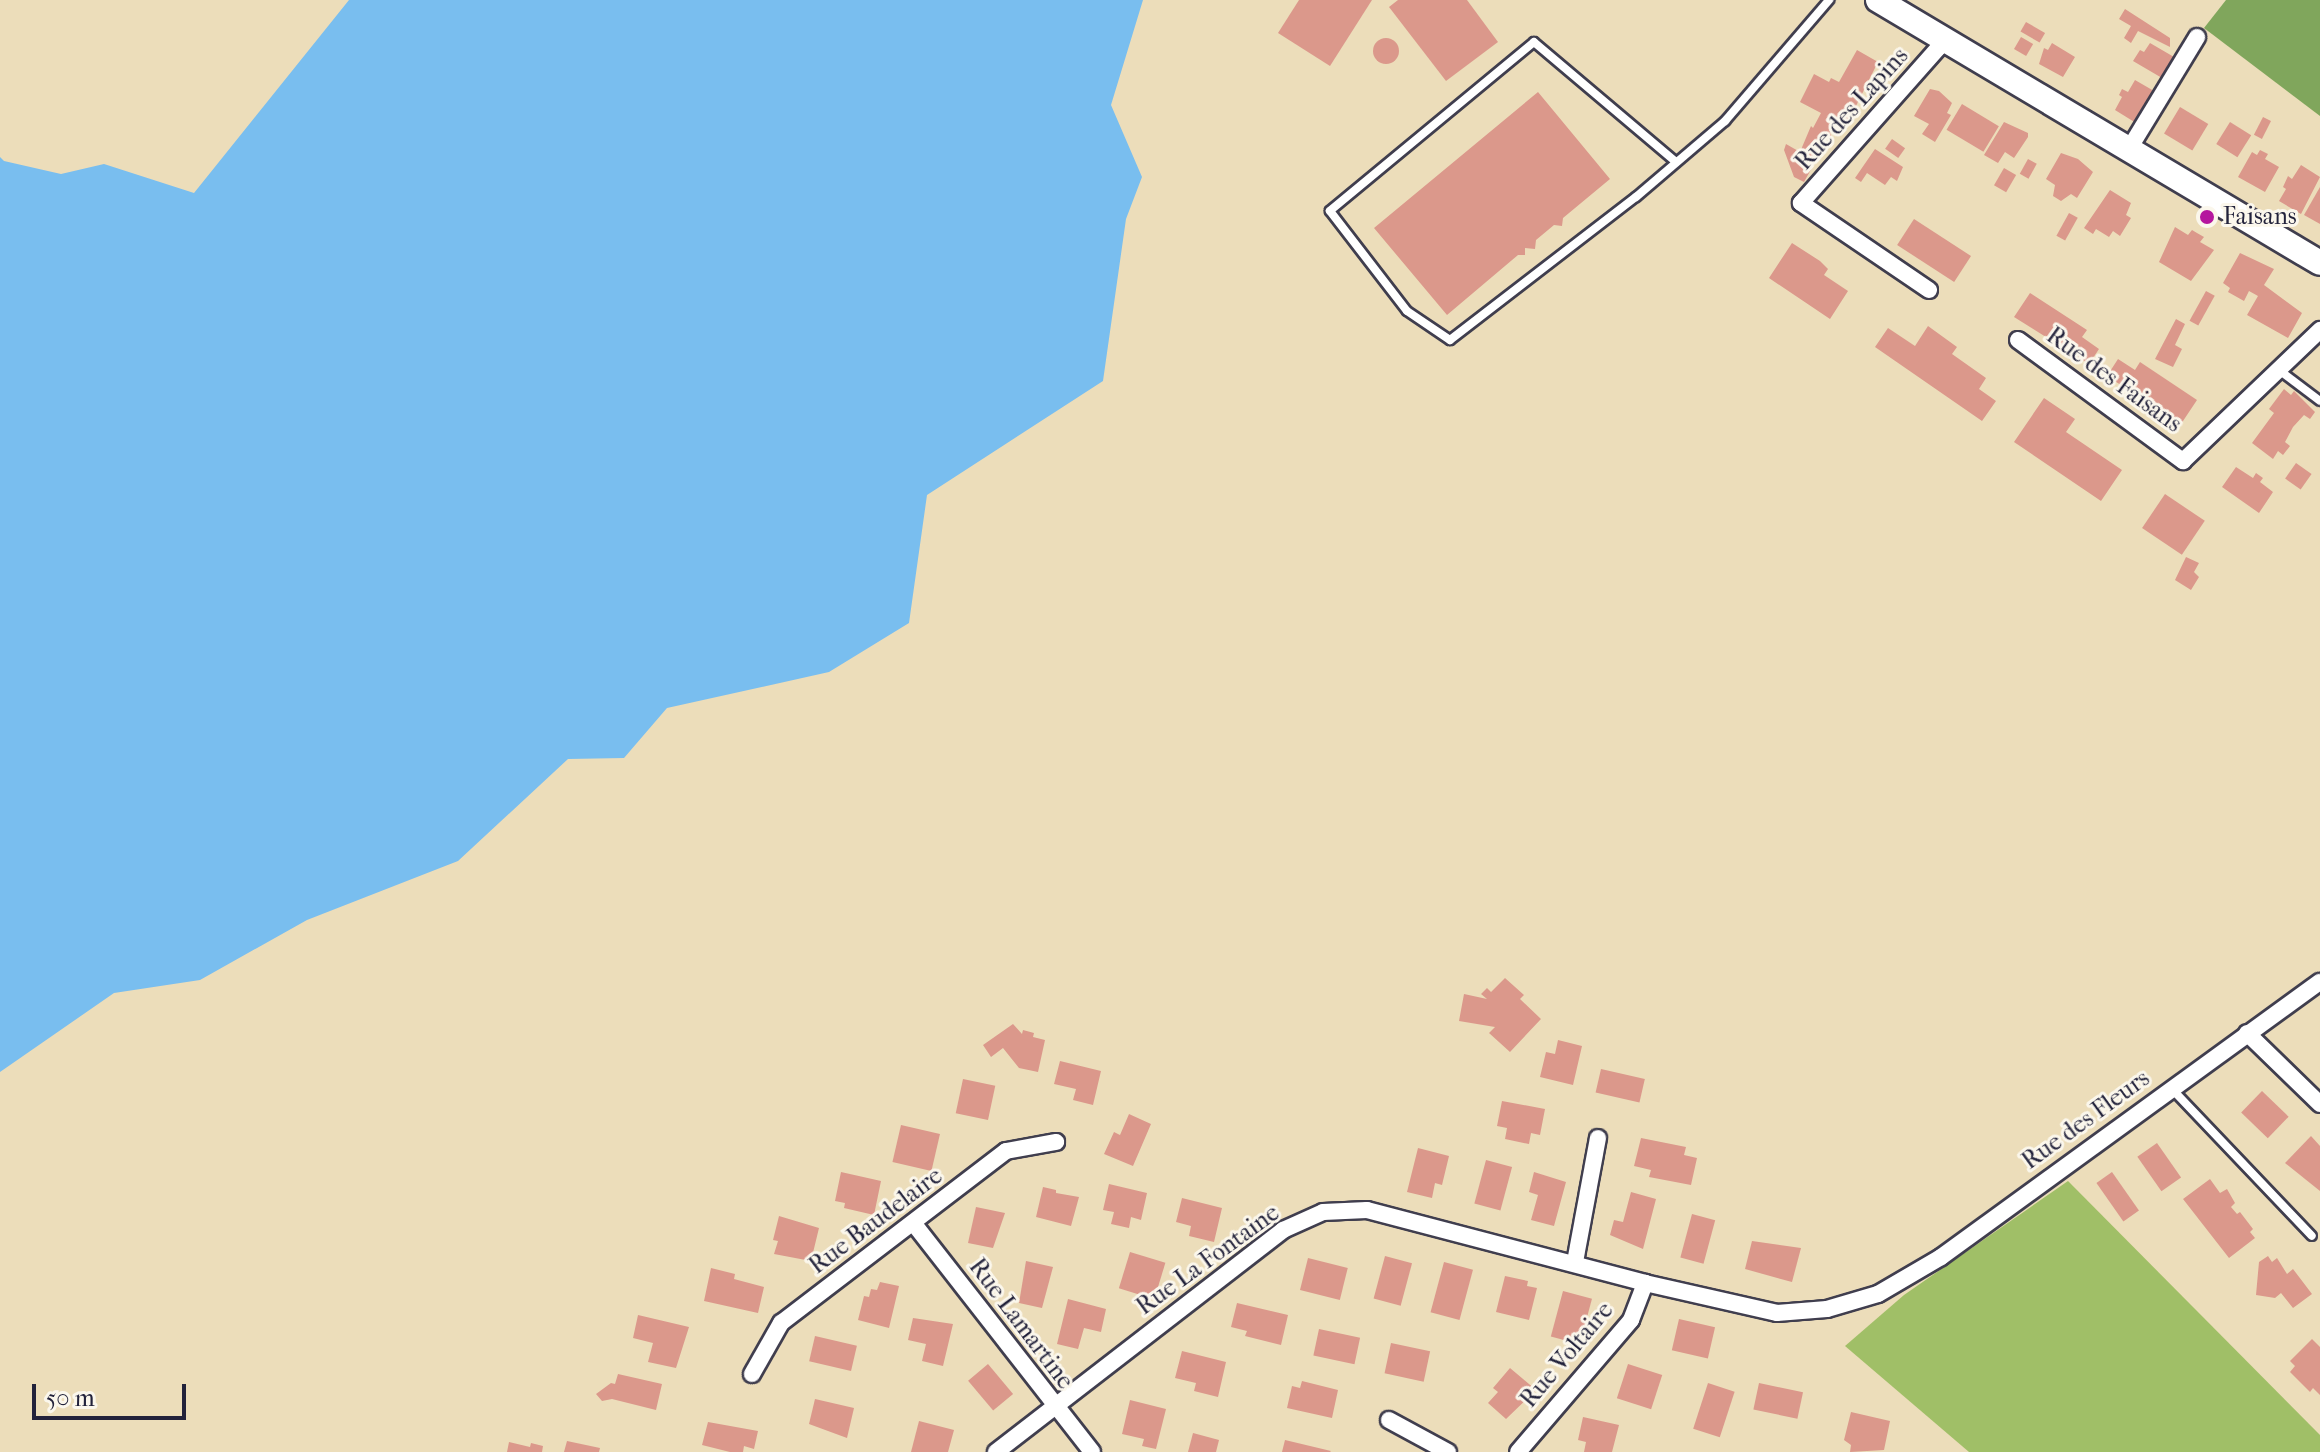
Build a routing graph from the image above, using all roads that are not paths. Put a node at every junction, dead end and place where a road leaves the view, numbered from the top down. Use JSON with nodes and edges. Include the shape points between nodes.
{"nodes":[{"id":1,"x":1829,"y":0,"type":"edge"},
{"id":2,"x":1878,"y":0,"type":"edge"},
{"id":3,"x":1941,"y":37,"type":"junction"},
{"id":4,"x":2197,"y":37,"type":"dead end"},
{"id":5,"x":2129,"y":149,"type":"junction"},
{"id":6,"x":1676,"y":162,"type":"junction"},
{"id":7,"x":2320,"y":263,"type":"edge"},
{"id":8,"x":1929,"y":290,"type":"dead end"},
{"id":9,"x":2320,"y":330,"type":"edge"},
{"id":10,"x":2018,"y":340,"type":"dead end"},
{"id":11,"x":2278,"y":370,"type":"junction"},
{"id":12,"x":2320,"y":401,"type":"edge"},
{"id":13,"x":2320,"y":982,"type":"edge"},
{"id":14,"x":2247,"y":1033,"type":"junction"},
{"id":15,"x":2170,"y":1087,"type":"junction"},
{"id":16,"x":2320,"y":1104,"type":"edge"},
{"id":17,"x":1598,"y":1138,"type":"dead end"},
{"id":18,"x":1056,"y":1142,"type":"dead end"},
{"id":19,"x":914,"y":1224,"type":"junction"},
{"id":20,"x":2312,"y":1236,"type":"dead end"},
{"id":21,"x":1575,"y":1262,"type":"junction"},
{"id":22,"x":1645,"y":1283,"type":"junction"},
{"id":23,"x":1878,"y":1294,"type":"joint"},
{"id":24,"x":752,"y":1374,"type":"dead end"},
{"id":25,"x":1054,"y":1407,"type":"junction"},
{"id":26,"x":1389,"y":1420,"type":"dead end"},
{"id":27,"x":996,"y":1452,"type":"edge"},
{"id":28,"x":1092,"y":1452,"type":"edge"},
{"id":29,"x":1448,"y":1452,"type":"edge"},
{"id":30,"x":1518,"y":1452,"type":"edge"}],
"edges":[{"from":1,"to":6,"type":"lane","via":[[1725,121]]},
{"from":2,"to":3,"type":"main road"},
{"from":3,"to":5,"type":"main road"},
{"from":3,"to":8,"type":"street","name":"Rue des Lapins","via":[[1938,48],[1801,203]]},
{"from":4,"to":5,"type":"street"},
{"from":5,"to":7,"type":"main road"},
{"from":6,"to":6,"type":"lane","via":[[1450,340],[1407,311],[1330,211],[1534,42]]},
{"from":9,"to":11,"type":"street","name":"Rue des Faisans"},
{"from":10,"to":11,"type":"street","name":"Rue des Faisans","via":[[2183,461]]},
{"from":11,"to":12,"type":"lane"},
{"from":13,"to":14,"type":"street","name":"Rue des Fleurs"},
{"from":14,"to":15,"type":"street","name":"Rue des Fleurs"},
{"from":14,"to":16,"type":"street"},
{"from":15,"to":20,"type":"lane"},
{"from":15,"to":23,"type":"street","name":"Rue des Fleurs","via":[[1941,1257]]},
{"from":17,"to":21,"type":"street"},
{"from":18,"to":19,"type":"street","name":"Rue Baudelaire","via":[[1006,1151]]},
{"from":19,"to":24,"type":"street","name":"Rue Baudelaire","via":[[781,1323]]},
{"from":19,"to":25,"type":"street","name":"Rue Lamartine"},
{"from":21,"to":22,"type":"street","name":"Rue La Fontaine"},
{"from":21,"to":25,"type":"street","name":"Rue La Fontaine","via":[[1367,1210],[1323,1212],[1283,1230]]},
{"from":22,"to":23,"type":"street","name":"Rue La Fontaine","via":[[1777,1313],[1827,1309]]},
{"from":22,"to":30,"type":"street","name":"Rue Voltaire","via":[[1631,1320]]},
{"from":25,"to":27,"type":"street","name":"Rue La Fontaine"},
{"from":25,"to":28,"type":"street","name":"Rue Lamartine"},
{"from":26,"to":29,"type":"street"}]}
